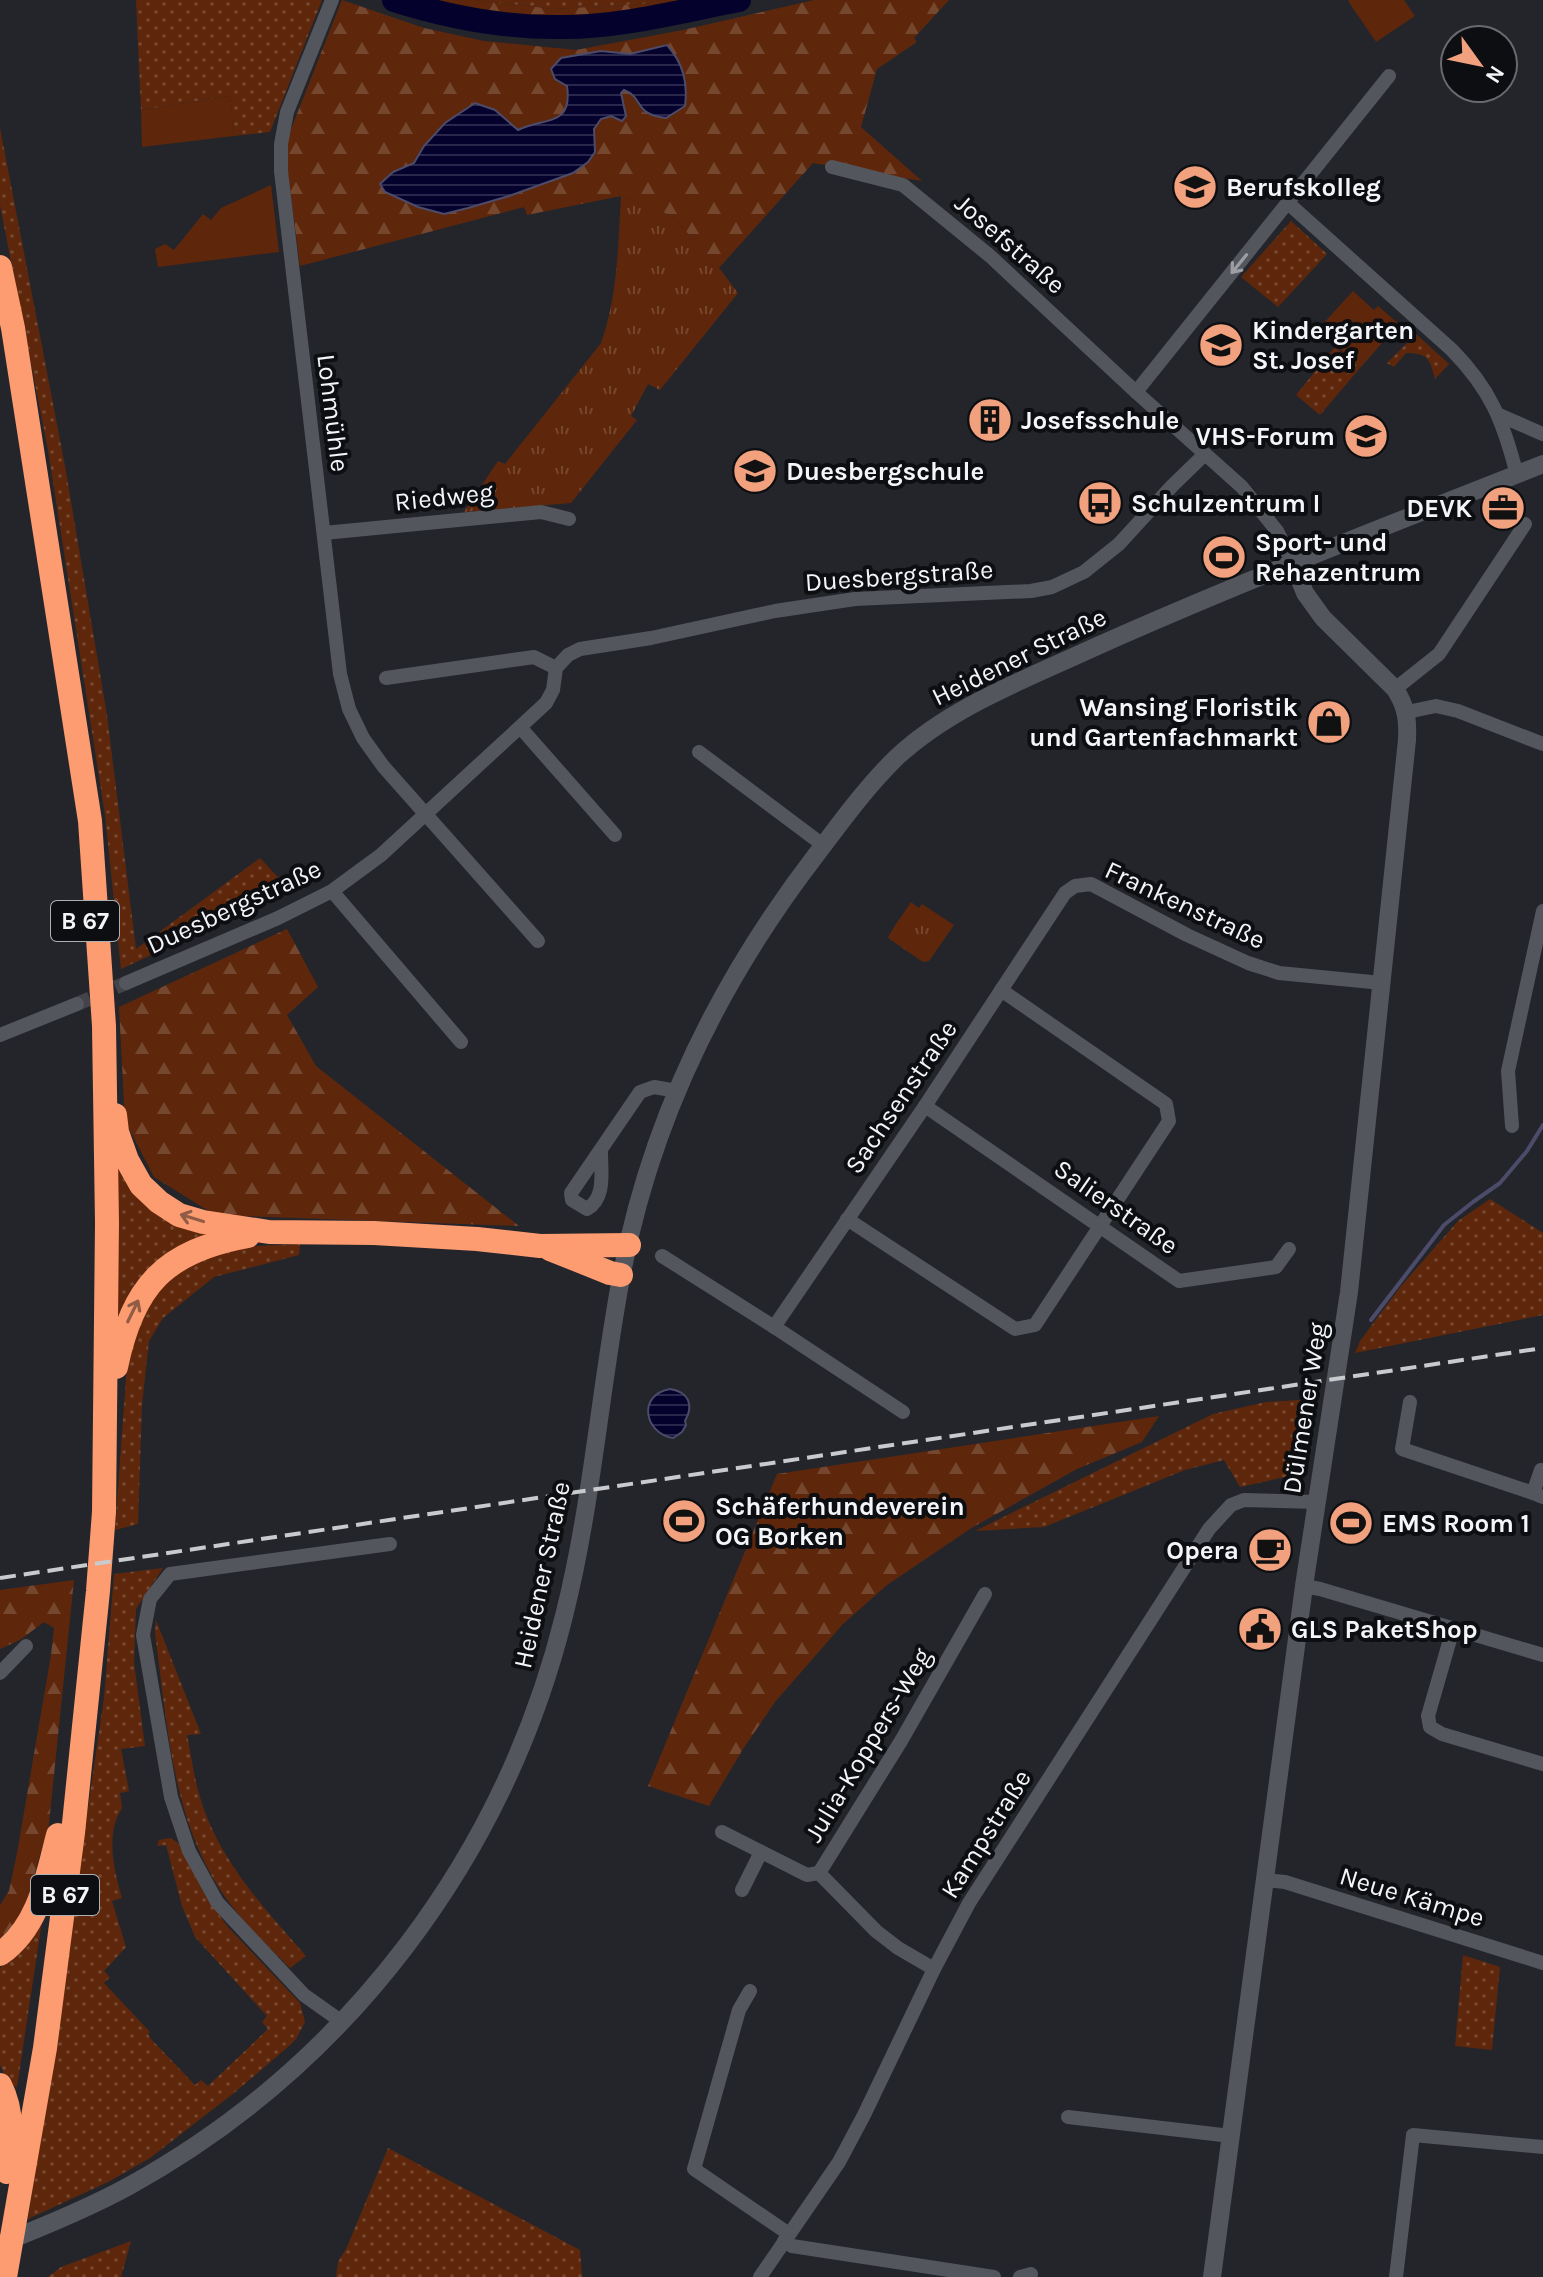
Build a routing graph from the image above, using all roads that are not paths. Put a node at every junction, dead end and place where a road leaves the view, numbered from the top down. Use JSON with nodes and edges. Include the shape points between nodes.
{"nodes":[{"id":1,"x":332,"y":0,"type":"edge"},
{"id":2,"x":1389,"y":76,"type":"dead end"},
{"id":3,"x":832,"y":167,"type":"dead end"},
{"id":4,"x":1288,"y":203,"type":"junction"},
{"id":5,"x":0,"y":267,"type":"edge"},
{"id":6,"x":0,"y":330,"type":"edge"},
{"id":7,"x":1136,"y":392,"type":"junction"},
{"id":8,"x":1499,"y":415,"type":"junction"},
{"id":9,"x":1543,"y":434,"type":"edge"},
{"id":10,"x":1205,"y":454,"type":"junction"},
{"id":11,"x":1543,"y":464,"type":"edge"},
{"id":12,"x":1517,"y":475,"type":"junction"},
{"id":13,"x":569,"y":519,"type":"dead end"},
{"id":14,"x":1525,"y":524,"type":"dead end"},
{"id":15,"x":324,"y":533,"type":"junction"},
{"id":16,"x":1293,"y":563,"type":"junction"},
{"id":17,"x":556,"y":668,"type":"junction"},
{"id":18,"x":386,"y":678,"type":"dead end"},
{"id":19,"x":1395,"y":689,"type":"junction"},
{"id":20,"x":1407,"y":712,"type":"junction"},
{"id":21,"x":520,"y":727,"type":"junction"},
{"id":22,"x":1543,"y":744,"type":"edge"},
{"id":23,"x":699,"y":752,"type":"dead end"},
{"id":24,"x":426,"y":815,"type":"junction"},
{"id":25,"x":615,"y":835,"type":"dead end"},
{"id":26,"x":823,"y":845,"type":"junction"},
{"id":27,"x":332,"y":891,"type":"junction"},
{"id":28,"x":1065,"y":893,"type":"joint"},
{"id":29,"x":1543,"y":911,"type":"edge"},
{"id":30,"x":538,"y":941,"type":"dead end"},
{"id":31,"x":126,"y":983,"type":"tunnel mouth"},
{"id":32,"x":1382,"y":983,"type":"junction"},
{"id":33,"x":1001,"y":990,"type":"junction"},
{"id":34,"x":77,"y":1004,"type":"tunnel mouth"},
{"id":35,"x":104,"y":1026,"type":"junction"},
{"id":36,"x":0,"y":1035,"type":"edge"},
{"id":37,"x":461,"y":1042,"type":"dead end"},
{"id":38,"x":677,"y":1091,"type":"junction"},
{"id":39,"x":925,"y":1106,"type":"junction"},
{"id":40,"x":1512,"y":1126,"type":"dead end"},
{"id":41,"x":601,"y":1152,"type":"dead end"},
{"id":42,"x":847,"y":1219,"type":"junction"},
{"id":43,"x":1100,"y":1225,"type":"junction"},
{"id":44,"x":269,"y":1232,"type":"junction"},
{"id":45,"x":629,"y":1245,"type":"junction"},
{"id":46,"x":540,"y":1246,"type":"junction"},
{"id":47,"x":1289,"y":1249,"type":"dead end"},
{"id":48,"x":662,"y":1256,"type":"dead end"},
{"id":49,"x":621,"y":1275,"type":"junction"},
{"id":50,"x":774,"y":1327,"type":"junction"},
{"id":51,"x":1410,"y":1402,"type":"dead end"},
{"id":52,"x":903,"y":1412,"type":"dead end"},
{"id":53,"x":106,"y":1413,"type":"junction"},
{"id":54,"x":1543,"y":1471,"type":"edge"},
{"id":55,"x":1538,"y":1495,"type":"edge"},
{"id":56,"x":1317,"y":1502,"type":"junction"},
{"id":57,"x":98,"y":1511,"type":"junction"},
{"id":58,"x":390,"y":1544,"type":"dead end"},
{"id":59,"x":1304,"y":1586,"type":"junction"},
{"id":60,"x":91,"y":1590,"type":"junction"},
{"id":61,"x":985,"y":1594,"type":"dead end"},
{"id":62,"x":1453,"y":1629,"type":"junction"},
{"id":63,"x":26,"y":1646,"type":"dead end"},
{"id":64,"x":1543,"y":1655,"type":"edge"},
{"id":65,"x":0,"y":1673,"type":"edge"},
{"id":66,"x":1543,"y":1764,"type":"edge"},
{"id":67,"x":722,"y":1832,"type":"dead end"},
{"id":68,"x":58,"y":1835,"type":"junction"},
{"id":69,"x":761,"y":1852,"type":"junction"},
{"id":70,"x":819,"y":1873,"type":"junction"},
{"id":71,"x":1266,"y":1880,"type":"junction"},
{"id":72,"x":742,"y":1890,"type":"dead end"},
{"id":73,"x":0,"y":1954,"type":"edge"},
{"id":74,"x":1543,"y":1963,"type":"edge"},
{"id":75,"x":934,"y":1969,"type":"junction"},
{"id":76,"x":750,"y":1991,"type":"dead end"},
{"id":77,"x":342,"y":2022,"type":"junction"},
{"id":78,"x":0,"y":2085,"type":"edge"},
{"id":79,"x":1068,"y":2117,"type":"dead end"},
{"id":80,"x":1231,"y":2136,"type":"junction"},
{"id":81,"x":1543,"y":2147,"type":"edge"},
{"id":82,"x":7,"y":2207,"type":"edge"},
{"id":83,"x":786,"y":2238,"type":"junction"},
{"id":84,"x":0,"y":2244,"type":"edge"},
{"id":85,"x":5,"y":2275,"type":"edge"},
{"id":86,"x":760,"y":2277,"type":"edge"},
{"id":87,"x":994,"y":2277,"type":"edge"},
{"id":88,"x":1212,"y":2277,"type":"edge"},
{"id":89,"x":1396,"y":2277,"type":"edge"}],
"edges":[{"from":1,"to":15,"type":"street","name":"Lohmühle","via":[[287,112],[281,144],[284,213]]},
{"from":2,"to":4,"type":"street"},
{"from":3,"to":7,"type":"street","name":"Josefstraße","via":[[903,185],[990,256]]},
{"from":4,"to":7,"type":"street","one_way":true},
{"from":4,"to":8,"type":"street","via":[[1462,360]]},
{"from":5,"to":35,"type":"highway","number":"B 67","via":[[90,821]]},
{"from":6,"to":57,"type":"highway","number":"B 67","via":[[76,820],[91,986],[100,1223]]},
{"from":7,"to":10,"type":"street","name":"Josefstraße"},
{"from":8,"to":9,"type":"street"},
{"from":8,"to":12,"type":"street"},
{"from":10,"to":16,"type":"street","name":"Josefstraße","via":[[1261,509]]},
{"from":10,"to":17,"type":"street","name":"Duesbergstraße","via":[[1119,544],[1084,572],[1052,587],[855,599],[775,611],[580,649]]},
{"from":11,"to":12,"type":"main road","name":"Heidener Straße"},
{"from":12,"to":16,"type":"main road","name":"Heidener Straße"},
{"from":13,"to":15,"type":"street","name":"Riedweg","via":[[541,512]]},
{"from":14,"to":19,"type":"street","via":[[1439,654]]},
{"from":15,"to":24,"type":"street","name":"Lohmühle","via":[[349,709],[383,766]]},
{"from":16,"to":19,"type":"main road","name":"Dülmener Weg","via":[[1323,618]]},
{"from":16,"to":26,"type":"main road","name":"Heidener Straße","via":[[1132,630],[939,723],[882,773]]},
{"from":17,"to":18,"type":"street","via":[[534,657]]},
{"from":17,"to":21,"type":"street","name":"Duesbergstraße","via":[[551,697]]},
{"from":19,"to":20,"type":"main road","name":"Dülmener Weg"},
{"from":20,"to":22,"type":"street","via":[[1436,706],[1458,711]]},
{"from":20,"to":32,"type":"main road","name":"Dülmener Weg"},
{"from":21,"to":24,"type":"street","name":"Duesbergstraße"},
{"from":21,"to":25,"type":"street"},
{"from":23,"to":26,"type":"street"},
{"from":24,"to":27,"type":"street","name":"Duesbergstraße"},
{"from":24,"to":30,"type":"street","name":"Lohmühle"},
{"from":26,"to":38,"type":"main road","name":"Heidener Straße","via":[[730,982]]},
{"from":27,"to":31,"type":"street","name":"Duesbergstraße"},
{"from":27,"to":37,"type":"street"},
{"from":28,"to":32,"type":"street","name":"Frankenstraße","via":[[1091,884],[1199,940],[1279,973]]},
{"from":28,"to":33,"type":"street","name":"Sachsenstraße"},
{"from":29,"to":40,"type":"street","via":[[1508,1071]]},
{"from":32,"to":56,"type":"main road","name":"Dülmener Weg","via":[[1349,1292]]},
{"from":33,"to":39,"type":"street","name":"Sachsenstraße"},
{"from":33,"to":43,"type":"street","via":[[1166,1104],[1169,1121]]},
{"from":34,"to":36,"type":"street"},
{"from":44,"to":35,"type":"highway","one_way":true,"via":[[179,1215],[141,1185],[117,1132]]},
{"from":35,"to":53,"type":"highway","number":"B 67"},
{"from":38,"to":41,"type":"street","via":[[654,1087],[640,1092]]},
{"from":38,"to":45,"type":"main road","name":"Heidener Straße","via":[[650,1163]]},
{"from":39,"to":42,"type":"street","name":"Sachsenstraße"},
{"from":39,"to":43,"type":"street","name":"Salierstraße"},
{"from":42,"to":43,"type":"street","via":[[1015,1329],[1035,1325]]},
{"from":42,"to":50,"type":"street","name":"Sachsenstraße"},
{"from":43,"to":47,"type":"street","name":"Salierstraße","via":[[1179,1281],[1276,1267]]},
{"from":44,"to":46,"type":"highway"},
{"from":53,"to":44,"type":"highway","one_way":true,"via":[[124,1331],[150,1284],[198,1249]]},
{"from":45,"to":46,"type":"highway"},
{"from":45,"to":49,"type":"main road","name":"Heidener Straße"},
{"from":46,"to":49,"type":"highway"},
{"from":48,"to":50,"type":"street"},
{"from":49,"to":77,"type":"main road","name":"Heidener Straße","via":[[574,1573],[537,1707],[499,1796],[442,1898]]},
{"from":50,"to":52,"type":"street"},
{"from":51,"to":55,"type":"street","via":[[1402,1449]]},
{"from":53,"to":57,"type":"highway","number":"B 67"},
{"from":54,"to":55,"type":"street"},
{"from":56,"to":59,"type":"main road","name":"Dülmener Weg"},
{"from":56,"to":75,"type":"street","name":"Kampstraße","via":[[1244,1500],[1231,1505],[1209,1529],[969,1903]]},
{"from":57,"to":60,"type":"highway","number":"B 67"},
{"from":58,"to":77,"type":"street","via":[[170,1574],[150,1599],[143,1635],[171,1797],[189,1851],[217,1902],[304,1995]]},
{"from":59,"to":62,"type":"street"},
{"from":59,"to":71,"type":"main road","name":"Dülmener Weg"},
{"from":60,"to":68,"type":"highway","number":"B 67"},
{"from":60,"to":82,"type":"highway","number":"B 67","via":[[73,1833],[45,2048]]},
{"from":61,"to":70,"type":"street","name":"Julia-Koppers-Weg"},
{"from":62,"to":64,"type":"street"},
{"from":62,"to":66,"type":"street","via":[[1428,1716],[1430,1727]]},
{"from":63,"to":65,"type":"street"},
{"from":67,"to":69,"type":"street"},
{"from":68,"to":73,"type":"highway","via":[[39,1904]]},
{"from":68,"to":82,"type":"highway","number":"B 67"},
{"from":69,"to":70,"type":"street","via":[[807,1875]]},
{"from":69,"to":72,"type":"street"},
{"from":70,"to":75,"type":"street","name":"Julia-Koppers-Weg","via":[[876,1931]]},
{"from":71,"to":74,"type":"street","name":"Neue Kämpe"},
{"from":71,"to":80,"type":"main road","name":"Dülmener Weg"},
{"from":75,"to":83,"type":"street","name":"Kampstraße","via":[[839,2162]]},
{"from":76,"to":83,"type":"street","via":[[739,2010],[694,2169]]},
{"from":77,"to":84,"type":"main road","name":"Heidener Straße","via":[[268,2091],[204,2140],[129,2186]]},
{"from":78,"to":82,"type":"highway","via":[[11,2131]]},
{"from":79,"to":80,"type":"street"},
{"from":80,"to":88,"type":"main road","name":"Dülmener Weg"},
{"from":81,"to":89,"type":"street","via":[[1413,2135]]},
{"from":82,"to":85,"type":"highway","number":"B 67"},
{"from":83,"to":86,"type":"street","name":"Kampstraße"},
{"from":83,"to":87,"type":"street","via":[[792,2246]]}]}
